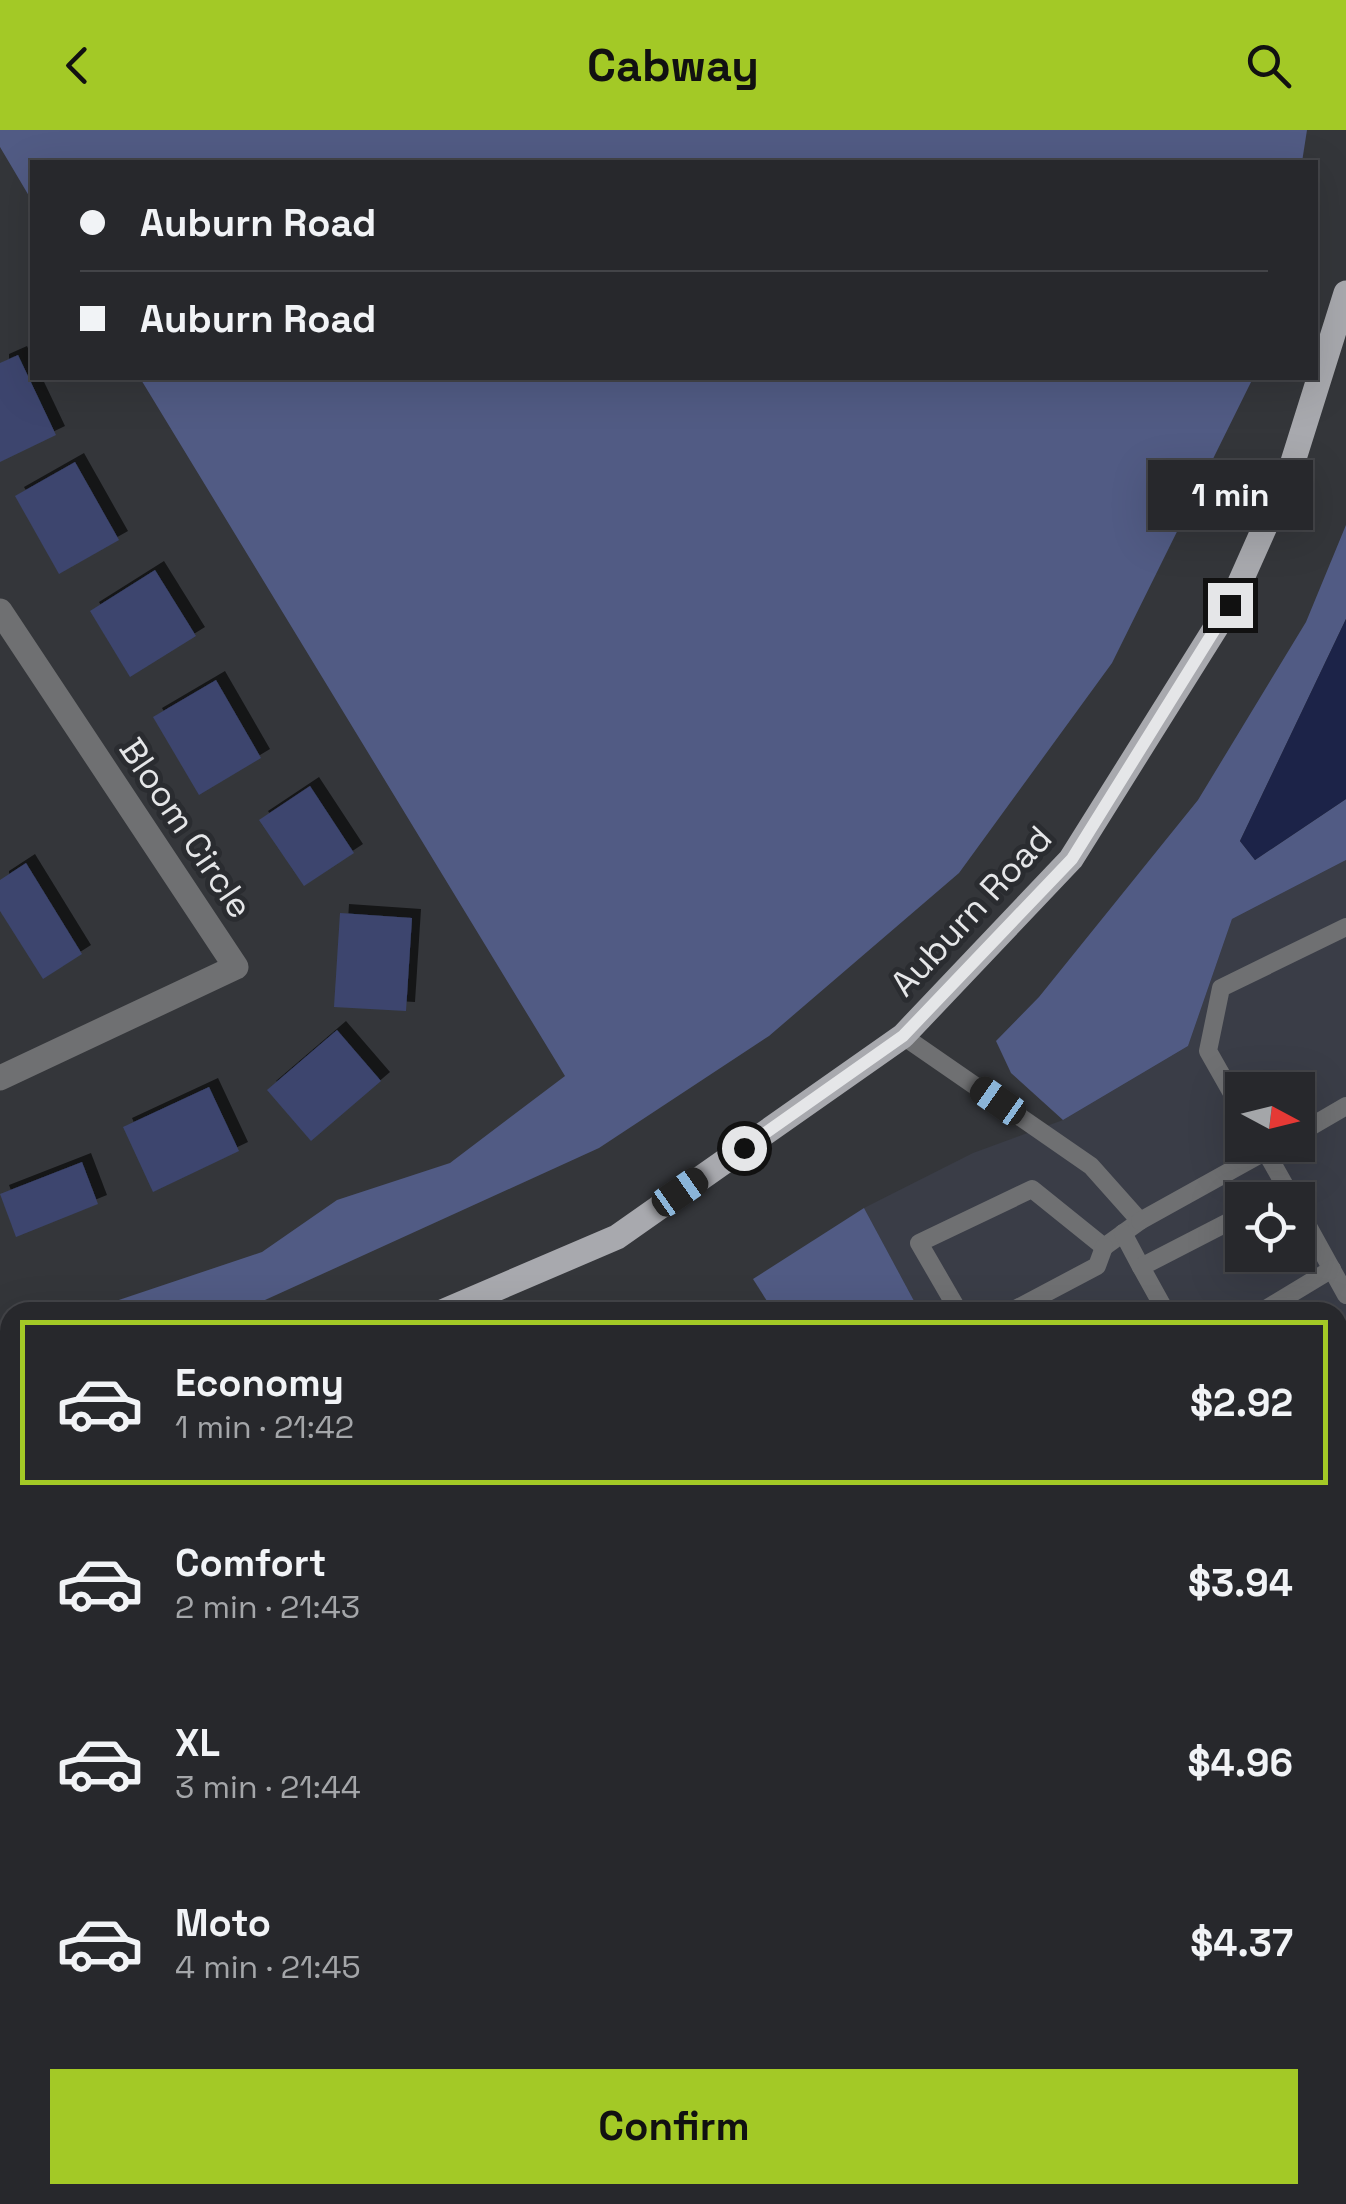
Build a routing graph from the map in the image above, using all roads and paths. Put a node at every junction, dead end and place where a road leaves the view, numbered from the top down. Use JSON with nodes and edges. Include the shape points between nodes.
{"nodes":[{"id":1,"x":1346,"y":293,"type":"edge"},
{"id":2,"x":0,"y":611,"type":"edge"},
{"id":3,"x":1346,"y":927,"type":"edge"},
{"id":4,"x":903,"y":1036,"type":"junction"},
{"id":5,"x":0,"y":1078,"type":"edge"},
{"id":6,"x":1225,"y":1081,"type":"edge"},
{"id":7,"x":1346,"y":1106,"type":"edge"},
{"id":8,"x":1315,"y":1124,"type":"edge"},
{"id":9,"x":1242,"y":1162,"type":"edge"},
{"id":10,"x":1140,"y":1221,"type":"junction"},
{"id":11,"x":1225,"y":1224,"type":"edge"},
{"id":12,"x":1123,"y":1233,"type":"junction"},
{"id":13,"x":1315,"y":1243,"type":"edge"},
{"id":14,"x":1104,"y":1247,"type":"junction"},
{"id":15,"x":1141,"y":1268,"type":"junction"},
{"id":16,"x":1332,"y":1270,"type":"junction"},
{"id":17,"x":1346,"y":1294,"type":"edge"},
{"id":18,"x":465,"y":1302,"type":"edge"},
{"id":19,"x":953,"y":1302,"type":"edge"},
{"id":20,"x":1029,"y":1302,"type":"edge"},
{"id":21,"x":1160,"y":1302,"type":"edge"},
{"id":22,"x":1278,"y":1302,"type":"edge"}],
"edges":[{"from":1,"to":4,"type":"main road","name":"Auburn Road","via":[[1291,468],[1230,605],[1072,859]]},
{"from":2,"to":5,"type":"street","name":"Bloom Circle","via":[[236,967]]},
{"from":3,"to":6,"type":"lane","via":[[1221,988],[1208,1051]]},
{"from":4,"to":10,"type":"lane","via":[[1091,1166]]},
{"from":4,"to":18,"type":"main road","name":"Auburn Road","via":[[617,1237]]},
{"from":7,"to":8,"type":"lane"},
{"from":9,"to":10,"type":"lane"},
{"from":10,"to":12,"type":"lane"},
{"from":11,"to":15,"type":"lane"},
{"from":12,"to":14,"type":"lane"},
{"from":12,"to":15,"type":"lane"},
{"from":13,"to":16,"type":"lane"},
{"from":14,"to":19,"type":"lane","via":[[1032,1189],[919,1243]]},
{"from":14,"to":20,"type":"lane","via":[[1097,1266]]},
{"from":15,"to":21,"type":"lane"},
{"from":16,"to":17,"type":"lane"},
{"from":16,"to":22,"type":"lane"}]}
